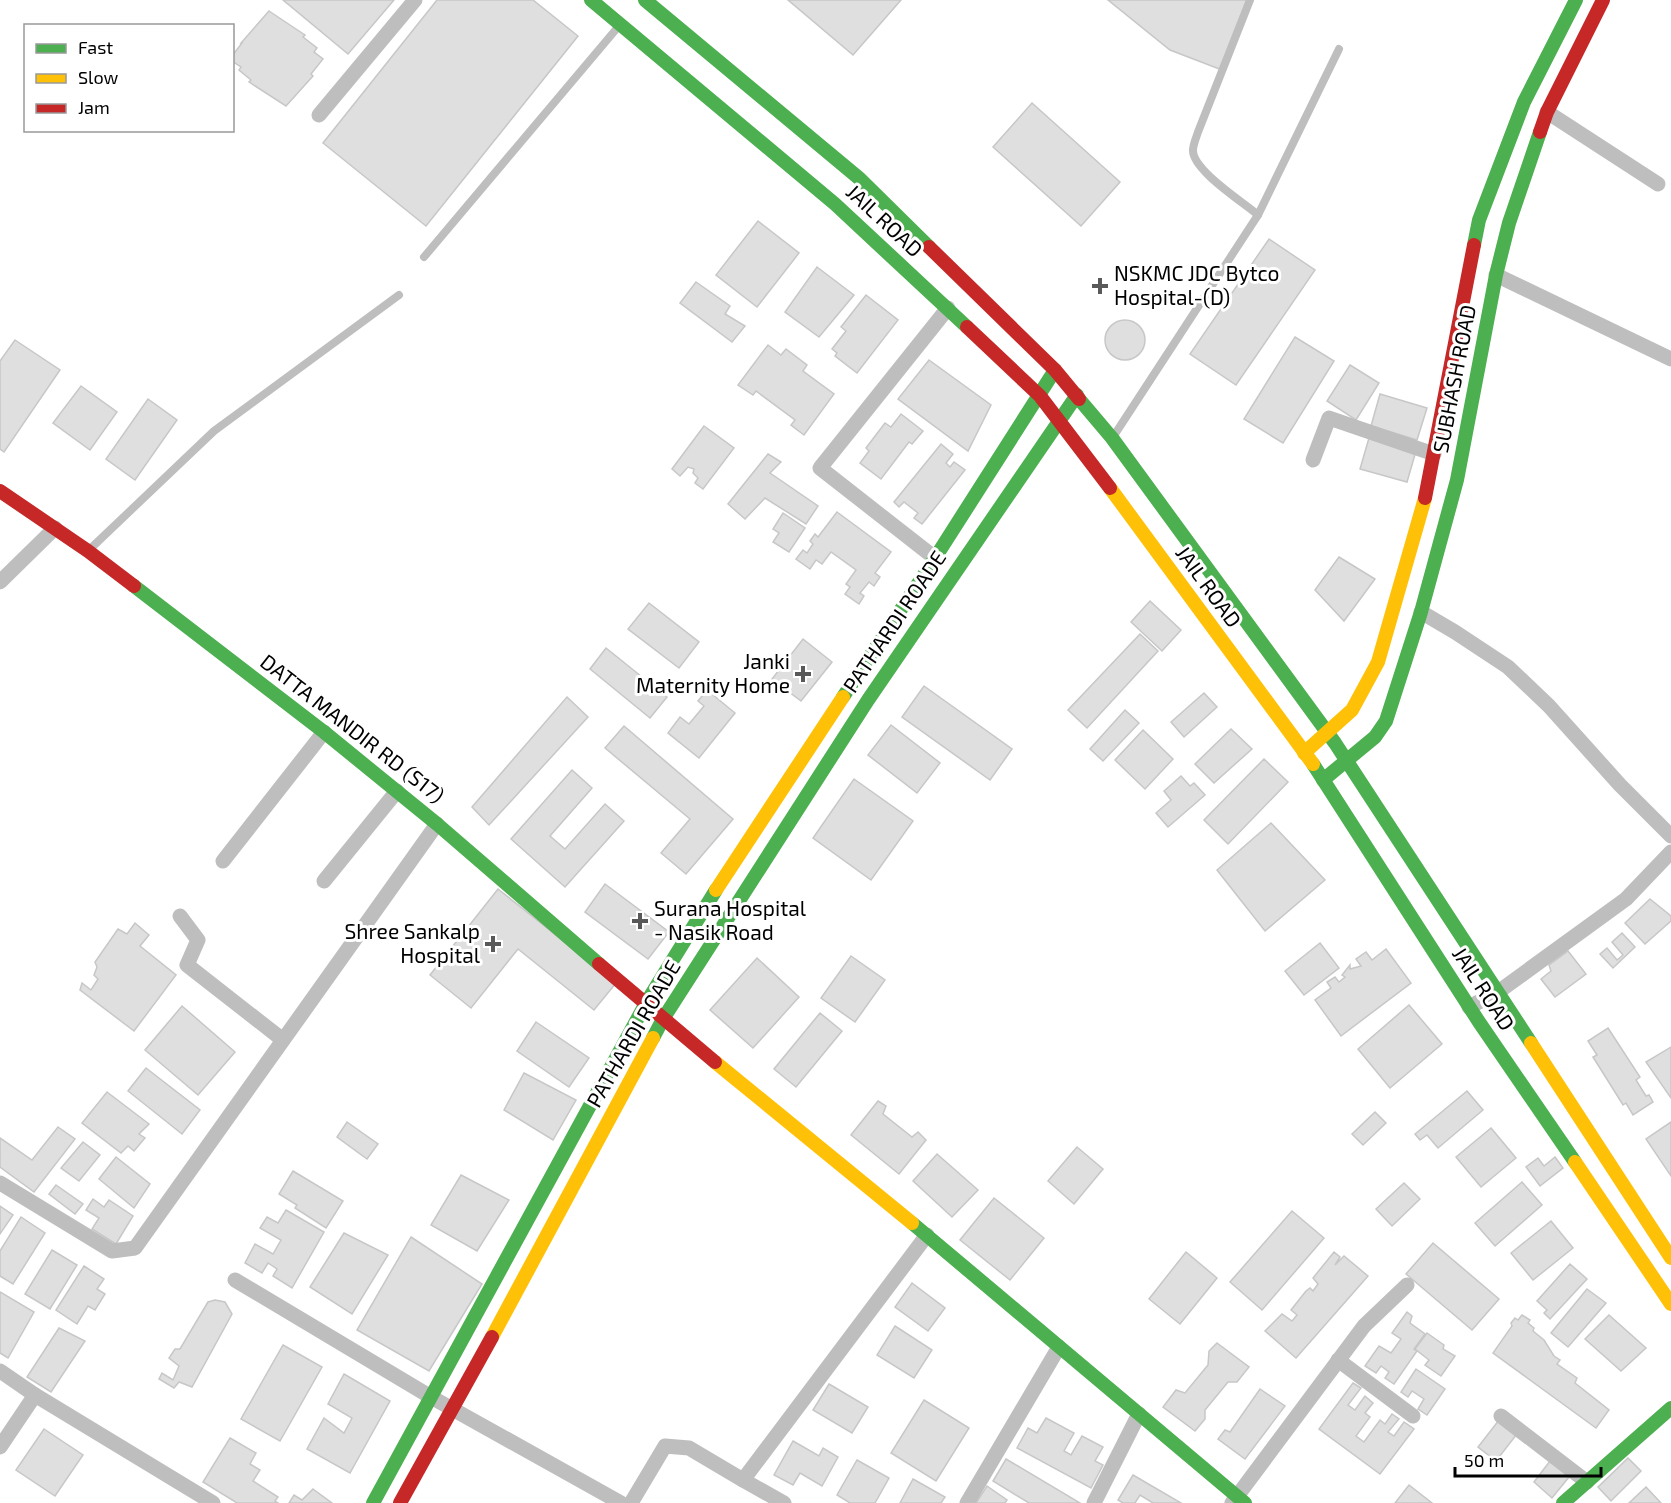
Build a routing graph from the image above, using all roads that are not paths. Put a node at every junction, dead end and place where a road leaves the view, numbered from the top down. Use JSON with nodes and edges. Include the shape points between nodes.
{"nodes":[{"id":1,"x":415,"y":0,"type":"edge"},
{"id":2,"x":591,"y":0,"type":"edge"},
{"id":3,"x":645,"y":0,"type":"edge"},
{"id":4,"x":1250,"y":0,"type":"edge"},
{"id":5,"x":1576,"y":0,"type":"edge"},
{"id":6,"x":1602,"y":0,"type":"edge"},
{"id":7,"x":621,"y":24,"type":"junction"},
{"id":8,"x":1339,"y":49,"type":"dead end"},
{"id":9,"x":1546,"y":112,"type":"junction"},
{"id":10,"x":319,"y":115,"type":"dead end"},
{"id":11,"x":1658,"y":184,"type":"dead end"},
{"id":12,"x":1258,"y":215,"type":"junction"},
{"id":13,"x":424,"y":257,"type":"dead end"},
{"id":14,"x":1496,"y":275,"type":"junction"},
{"id":15,"x":399,"y":295,"type":"dead end"},
{"id":16,"x":948,"y":308,"type":"junction"},
{"id":17,"x":1671,"y":359,"type":"edge"},
{"id":18,"x":1055,"y":370,"type":"junction"},
{"id":19,"x":1077,"y":395,"type":"junction"},
{"id":20,"x":1040,"y":396,"type":"junction"},
{"id":21,"x":1060,"y":420,"type":"junction"},
{"id":22,"x":1112,"y":438,"type":"junction"},
{"id":23,"x":1434,"y":454,"type":"junction"},
{"id":24,"x":1313,"y":460,"type":"dead end"},
{"id":25,"x":0,"y":491,"type":"edge"},
{"id":26,"x":55,"y":528,"type":"junction"},
{"id":27,"x":88,"y":551,"type":"junction"},
{"id":28,"x":935,"y":558,"type":"junction"},
{"id":29,"x":0,"y":582,"type":"edge"},
{"id":30,"x":1421,"y":612,"type":"junction"},
{"id":31,"x":324,"y":732,"type":"junction"},
{"id":32,"x":1327,"y":732,"type":"junction"},
{"id":33,"x":1304,"y":753,"type":"junction"},
{"id":34,"x":1346,"y":760,"type":"junction"},
{"id":35,"x":1323,"y":780,"type":"junction"},
{"id":36,"x":397,"y":791,"type":"junction"},
{"id":37,"x":437,"y":824,"type":"junction"},
{"id":38,"x":1671,"y":836,"type":"edge"},
{"id":39,"x":1671,"y":852,"type":"edge"},
{"id":40,"x":223,"y":861,"type":"dead end"},
{"id":41,"x":324,"y":881,"type":"dead end"},
{"id":42,"x":180,"y":916,"type":"dead end"},
{"id":43,"x":1498,"y":992,"type":"junction"},
{"id":44,"x":646,"y":1004,"type":"junction"},
{"id":45,"x":1469,"y":1007,"type":"junction"},
{"id":46,"x":663,"y":1019,"type":"junction"},
{"id":47,"x":283,"y":1041,"type":"junction"},
{"id":48,"x":1601,"y":1151,"type":"junction"},
{"id":49,"x":1577,"y":1166,"type":"junction"},
{"id":50,"x":0,"y":1182,"type":"edge"},
{"id":51,"x":927,"y":1235,"type":"junction"},
{"id":52,"x":1671,"y":1258,"type":"edge"},
{"id":53,"x":235,"y":1280,"type":"dead end"},
{"id":54,"x":1407,"y":1285,"type":"dead end"},
{"id":55,"x":1671,"y":1304,"type":"edge"},
{"id":56,"x":1059,"y":1347,"type":"junction"},
{"id":57,"x":1338,"y":1360,"type":"junction"},
{"id":58,"x":0,"y":1371,"type":"edge"},
{"id":59,"x":35,"y":1395,"type":"junction"},
{"id":60,"x":431,"y":1397,"type":"junction"},
{"id":61,"x":1671,"y":1408,"type":"edge"},
{"id":62,"x":453,"y":1409,"type":"junction"},
{"id":63,"x":1139,"y":1414,"type":"junction"},
{"id":64,"x":1413,"y":1416,"type":"dead end"},
{"id":65,"x":1502,"y":1416,"type":"dead end"},
{"id":66,"x":0,"y":1447,"type":"edge"},
{"id":67,"x":743,"y":1480,"type":"junction"},
{"id":68,"x":1587,"y":1482,"type":"junction"},
{"id":69,"x":1238,"y":1501,"type":"edge"},
{"id":70,"x":213,"y":1503,"type":"edge"},
{"id":71,"x":372,"y":1503,"type":"edge"},
{"id":72,"x":400,"y":1503,"type":"edge"},
{"id":73,"x":621,"y":1503,"type":"edge"},
{"id":74,"x":631,"y":1503,"type":"edge"},
{"id":75,"x":784,"y":1503,"type":"edge"},
{"id":76,"x":967,"y":1503,"type":"edge"},
{"id":77,"x":1094,"y":1503,"type":"edge"},
{"id":78,"x":1563,"y":1503,"type":"edge"}],
"edges":[{"from":1,"to":10,"type":"street"},
{"from":2,"to":7,"type":"main road","name":"JAIL ROAD"},
{"from":3,"to":18,"type":"main road","name":"JAIL ROAD","via":[[860,179]]},
{"from":4,"to":12,"type":"lane","via":[[1193,151],[1197,165]]},
{"from":5,"to":23,"type":"main road","name":"SUBHASH ROAD","via":[[1524,102],[1479,220]]},
{"from":6,"to":9,"type":"main road","name":"SUBHASH ROAD"},
{"from":7,"to":13,"type":"lane"},
{"from":7,"to":16,"type":"main road","name":"JAIL ROAD","via":[[835,204]]},
{"from":8,"to":12,"type":"lane"},
{"from":9,"to":11,"type":"street"},
{"from":9,"to":14,"type":"main road","name":"SUBHASH ROAD"},
{"from":12,"to":22,"type":"lane"},
{"from":14,"to":17,"type":"street"},
{"from":14,"to":30,"type":"main road","name":"SUBHASH ROAD","via":[[1457,480]]},
{"from":15,"to":27,"type":"lane","via":[[214,431]]},
{"from":16,"to":20,"type":"main road","name":"JAIL ROAD"},
{"from":16,"to":28,"type":"street","via":[[820,468]]},
{"from":18,"to":19,"type":"main road","name":"JAIL ROAD"},
{"from":18,"to":20,"type":"main road"},
{"from":19,"to":21,"type":"main road","name":"PATHARDI ROADE"},
{"from":19,"to":22,"type":"main road","name":"JAIL ROAD"},
{"from":20,"to":21,"type":"main road","name":"JAIL ROAD"},
{"from":20,"to":28,"type":"main road"},
{"from":21,"to":33,"type":"main road","name":"JAIL ROAD"},
{"from":21,"to":46,"type":"main road","name":"PATHARDI ROADE","via":[[868,700]]},
{"from":22,"to":32,"type":"main road","name":"JAIL ROAD"},
{"from":23,"to":24,"type":"street","via":[[1329,418]]},
{"from":23,"to":32,"type":"main road","name":"SUBHASH ROAD","via":[[1400,593],[1378,662],[1352,710]]},
{"from":25,"to":26,"type":"main road","name":"DATTA MANDIR RD (S17)"},
{"from":26,"to":27,"type":"main road","name":"DATTA MANDIR RD (S17)"},
{"from":26,"to":29,"type":"street"},
{"from":27,"to":31,"type":"main road","name":"DATTA MANDIR RD (S17)"},
{"from":28,"to":44,"type":"main road","via":[[734,861]]},
{"from":30,"to":34,"type":"main road","name":"SUBHASH ROAD","via":[[1386,721],[1375,737]]},
{"from":30,"to":38,"type":"street","via":[[1508,667]]},
{"from":31,"to":36,"type":"main road","name":"DATTA MANDIR RD (S17)"},
{"from":31,"to":40,"type":"street"},
{"from":32,"to":33,"type":"main road","name":"SUBHASH ROAD"},
{"from":32,"to":34,"type":"main road","name":"JAIL ROAD"},
{"from":33,"to":35,"type":"main road","name":"JAIL ROAD"},
{"from":34,"to":35,"type":"main road","name":"SUBHASH ROAD"},
{"from":34,"to":43,"type":"main road","name":"JAIL ROAD"},
{"from":35,"to":45,"type":"main road","name":"JAIL ROAD"},
{"from":36,"to":37,"type":"main road","name":"DATTA MANDIR RD (S17)"},
{"from":36,"to":41,"type":"street"},
{"from":37,"to":44,"type":"main road","name":"DATTA MANDIR RD (S17)"},
{"from":37,"to":47,"type":"street"},
{"from":39,"to":43,"type":"street","via":[[1626,899]]},
{"from":42,"to":47,"type":"street","via":[[198,940],[188,965]]},
{"from":43,"to":45,"type":"street"},
{"from":43,"to":48,"type":"main road","name":"JAIL ROAD"},
{"from":44,"to":46,"type":"main road","name":"DATTA MANDIR RD (S17)"},
{"from":44,"to":60,"type":"main road"},
{"from":45,"to":49,"type":"main road","name":"JAIL ROAD"},
{"from":46,"to":51,"type":"main road","name":"DATTA MANDIR RD (S17)"},
{"from":46,"to":62,"type":"main road","name":"PATHARDI ROADE"},
{"from":47,"to":50,"type":"street","via":[[135,1248],[112,1251]]},
{"from":48,"to":49,"type":"main road"},
{"from":48,"to":52,"type":"main road","name":"JAIL ROAD"},
{"from":49,"to":55,"type":"main road","name":"JAIL ROAD"},
{"from":51,"to":56,"type":"main road","name":"DATTA MANDIR RD (S17)"},
{"from":51,"to":67,"type":"street"},
{"from":53,"to":60,"type":"street"},
{"from":54,"to":57,"type":"street","via":[[1364,1326]]},
{"from":56,"to":63,"type":"main road","name":"DATTA MANDIR RD (S17)"},
{"from":56,"to":76,"type":"street"},
{"from":57,"to":64,"type":"street"},
{"from":57,"to":69,"type":"street"},
{"from":58,"to":59,"type":"street"},
{"from":59,"to":66,"type":"street"},
{"from":59,"to":70,"type":"street"},
{"from":60,"to":62,"type":"street"},
{"from":60,"to":71,"type":"main road"},
{"from":61,"to":68,"type":"main road"},
{"from":62,"to":72,"type":"main road","name":"PATHARDI ROADE"},
{"from":62,"to":73,"type":"street"},
{"from":63,"to":69,"type":"main road","name":"DATTA MANDIR RD (S17)"},
{"from":63,"to":77,"type":"street"},
{"from":65,"to":68,"type":"street"},
{"from":67,"to":74,"type":"street","via":[[689,1448],[665,1446]]},
{"from":67,"to":75,"type":"street"},
{"from":68,"to":78,"type":"main road"}]}
